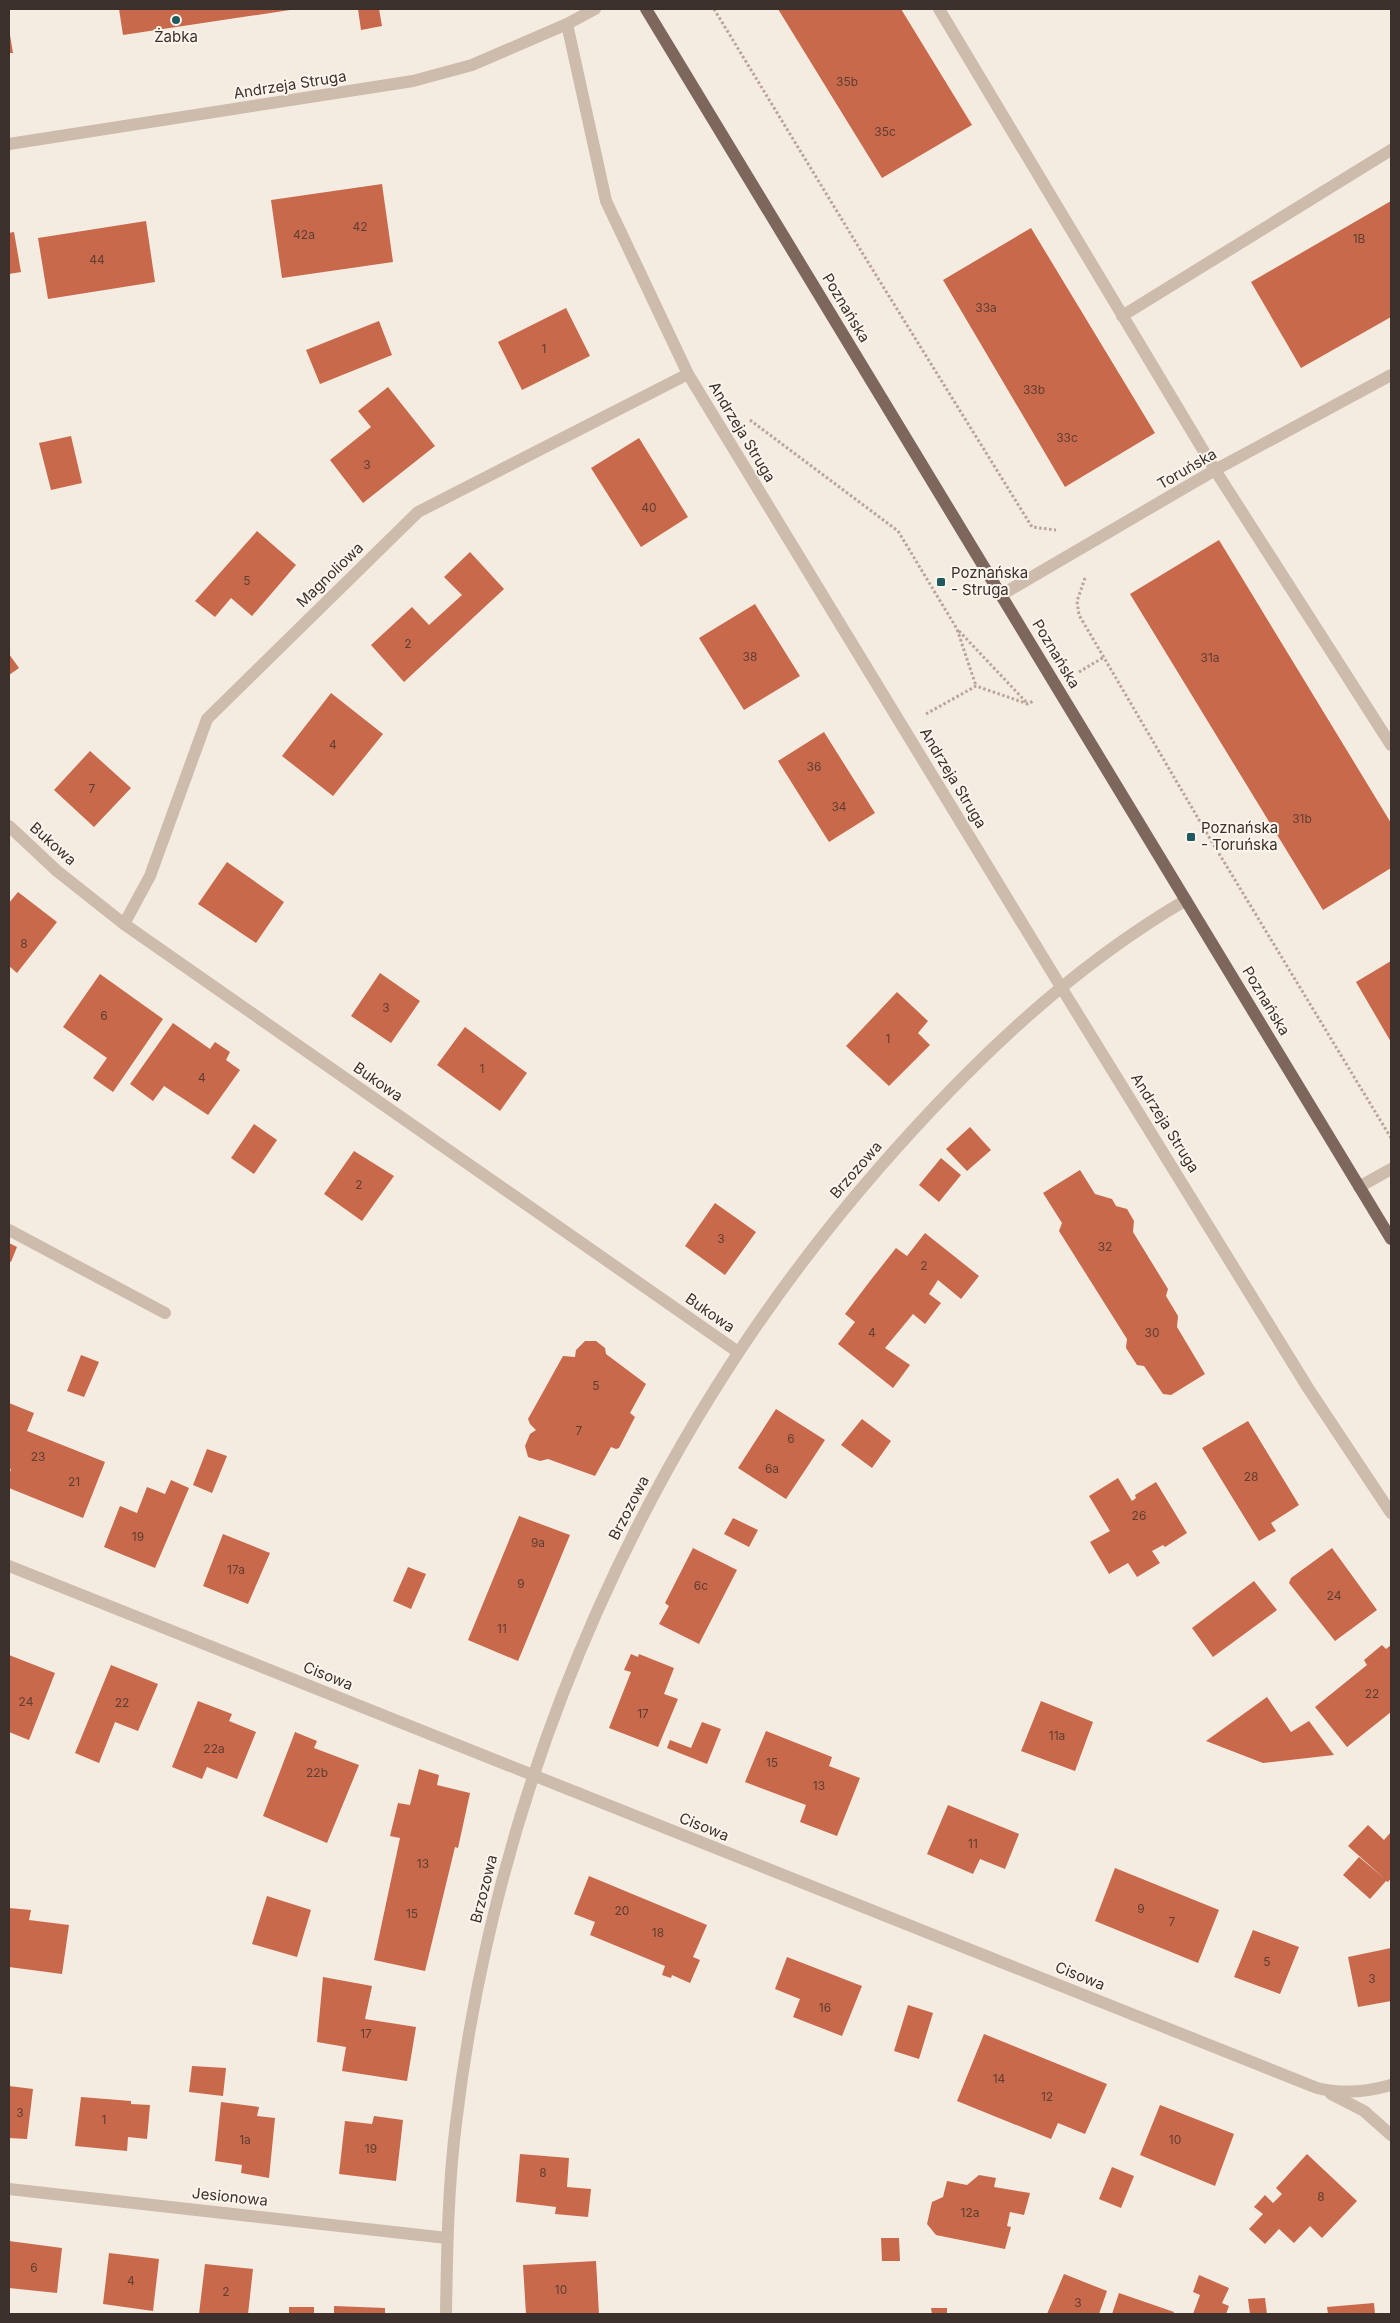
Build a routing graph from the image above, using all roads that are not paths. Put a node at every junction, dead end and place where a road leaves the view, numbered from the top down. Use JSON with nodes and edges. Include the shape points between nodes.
{"nodes":[{"id":1,"x":595,"y":9,"type":"edge"},
{"id":2,"x":646,"y":9,"type":"edge"},
{"id":3,"x":939,"y":9,"type":"edge"},
{"id":4,"x":568,"y":24,"type":"junction"},
{"id":5,"x":9,"y":144,"type":"edge"},
{"id":6,"x":1391,"y":150,"type":"edge"},
{"id":7,"x":1122,"y":316,"type":"junction"},
{"id":8,"x":688,"y":374,"type":"junction"},
{"id":9,"x":1391,"y":375,"type":"edge"},
{"id":10,"x":1216,"y":470,"type":"junction"},
{"id":11,"x":1001,"y":595,"type":"junction"},
{"id":12,"x":1391,"y":745,"type":"edge"},
{"id":13,"x":9,"y":826,"type":"edge"},
{"id":14,"x":1186,"y":900,"type":"junction"},
{"id":15,"x":124,"y":924,"type":"junction"},
{"id":16,"x":1061,"y":988,"type":"junction"},
{"id":17,"x":1391,"y":1169,"type":"edge"},
{"id":18,"x":1359,"y":1187,"type":"junction"},
{"id":19,"x":9,"y":1230,"type":"edge"},
{"id":20,"x":1391,"y":1240,"type":"edge"},
{"id":21,"x":165,"y":1313,"type":"dead end"},
{"id":22,"x":738,"y":1352,"type":"junction"},
{"id":23,"x":1391,"y":1513,"type":"edge"},
{"id":24,"x":9,"y":1566,"type":"edge"},
{"id":25,"x":534,"y":1777,"type":"junction"},
{"id":26,"x":1391,"y":2085,"type":"edge"},
{"id":27,"x":1317,"y":2088,"type":"junction"},
{"id":28,"x":1391,"y":2135,"type":"edge"},
{"id":29,"x":9,"y":2188,"type":"edge"},
{"id":30,"x":447,"y":2238,"type":"junction"},
{"id":31,"x":446,"y":2314,"type":"edge"}],
"edges":[{"from":1,"to":4,"type":"street","name":"Andrzeja Struga"},
{"from":2,"to":11,"type":"main road","name":"Poznańska"},
{"from":3,"to":7,"type":"street"},
{"from":4,"to":5,"type":"street","name":"Andrzeja Struga","via":[[472,65],[413,82]]},
{"from":4,"to":8,"type":"street","name":"Andrzeja Struga","via":[[606,201]]},
{"from":6,"to":7,"type":"street"},
{"from":7,"to":10,"type":"street"},
{"from":8,"to":15,"type":"street","name":"Magnoliowa","via":[[418,512],[206,719],[150,876]]},
{"from":8,"to":16,"type":"street","name":"Andrzeja Struga"},
{"from":9,"to":10,"type":"street","name":"Toruńska"},
{"from":10,"to":11,"type":"street","name":"Toruńska"},
{"from":10,"to":12,"type":"street"},
{"from":11,"to":14,"type":"main road","name":"Poznańska"},
{"from":13,"to":15,"type":"street","name":"Bukowa","via":[[53,868]]},
{"from":14,"to":16,"type":"street","name":"Brzozowa","via":[[1111,947]]},
{"from":14,"to":18,"type":"main road","name":"Poznańska"},
{"from":15,"to":22,"type":"street","name":"Bukowa"},
{"from":16,"to":22,"type":"street","name":"Brzozowa","via":[[968,1071],[914,1127],[826,1232]]},
{"from":16,"to":23,"type":"street","name":"Andrzeja Struga","via":[[1312,1395]]},
{"from":17,"to":18,"type":"street"},
{"from":18,"to":20,"type":"main road","name":"Poznańska"},
{"from":19,"to":21,"type":"street"},
{"from":22,"to":25,"type":"street","name":"Brzozowa","via":[[631,1538],[582,1647]]},
{"from":24,"to":25,"type":"street","name":"Cisowa"},
{"from":25,"to":27,"type":"street","name":"Cisowa"},
{"from":25,"to":30,"type":"street","name":"Brzozowa","via":[[497,1904],[468,2037],[456,2126]]},
{"from":26,"to":27,"type":"street","name":"Cisowa","via":[[1349,2092]]},
{"from":27,"to":28,"type":"street","via":[[1364,2111]]},
{"from":29,"to":30,"type":"street","name":"Jesionowa"},
{"from":30,"to":31,"type":"street","name":"Brzozowa"}]}
